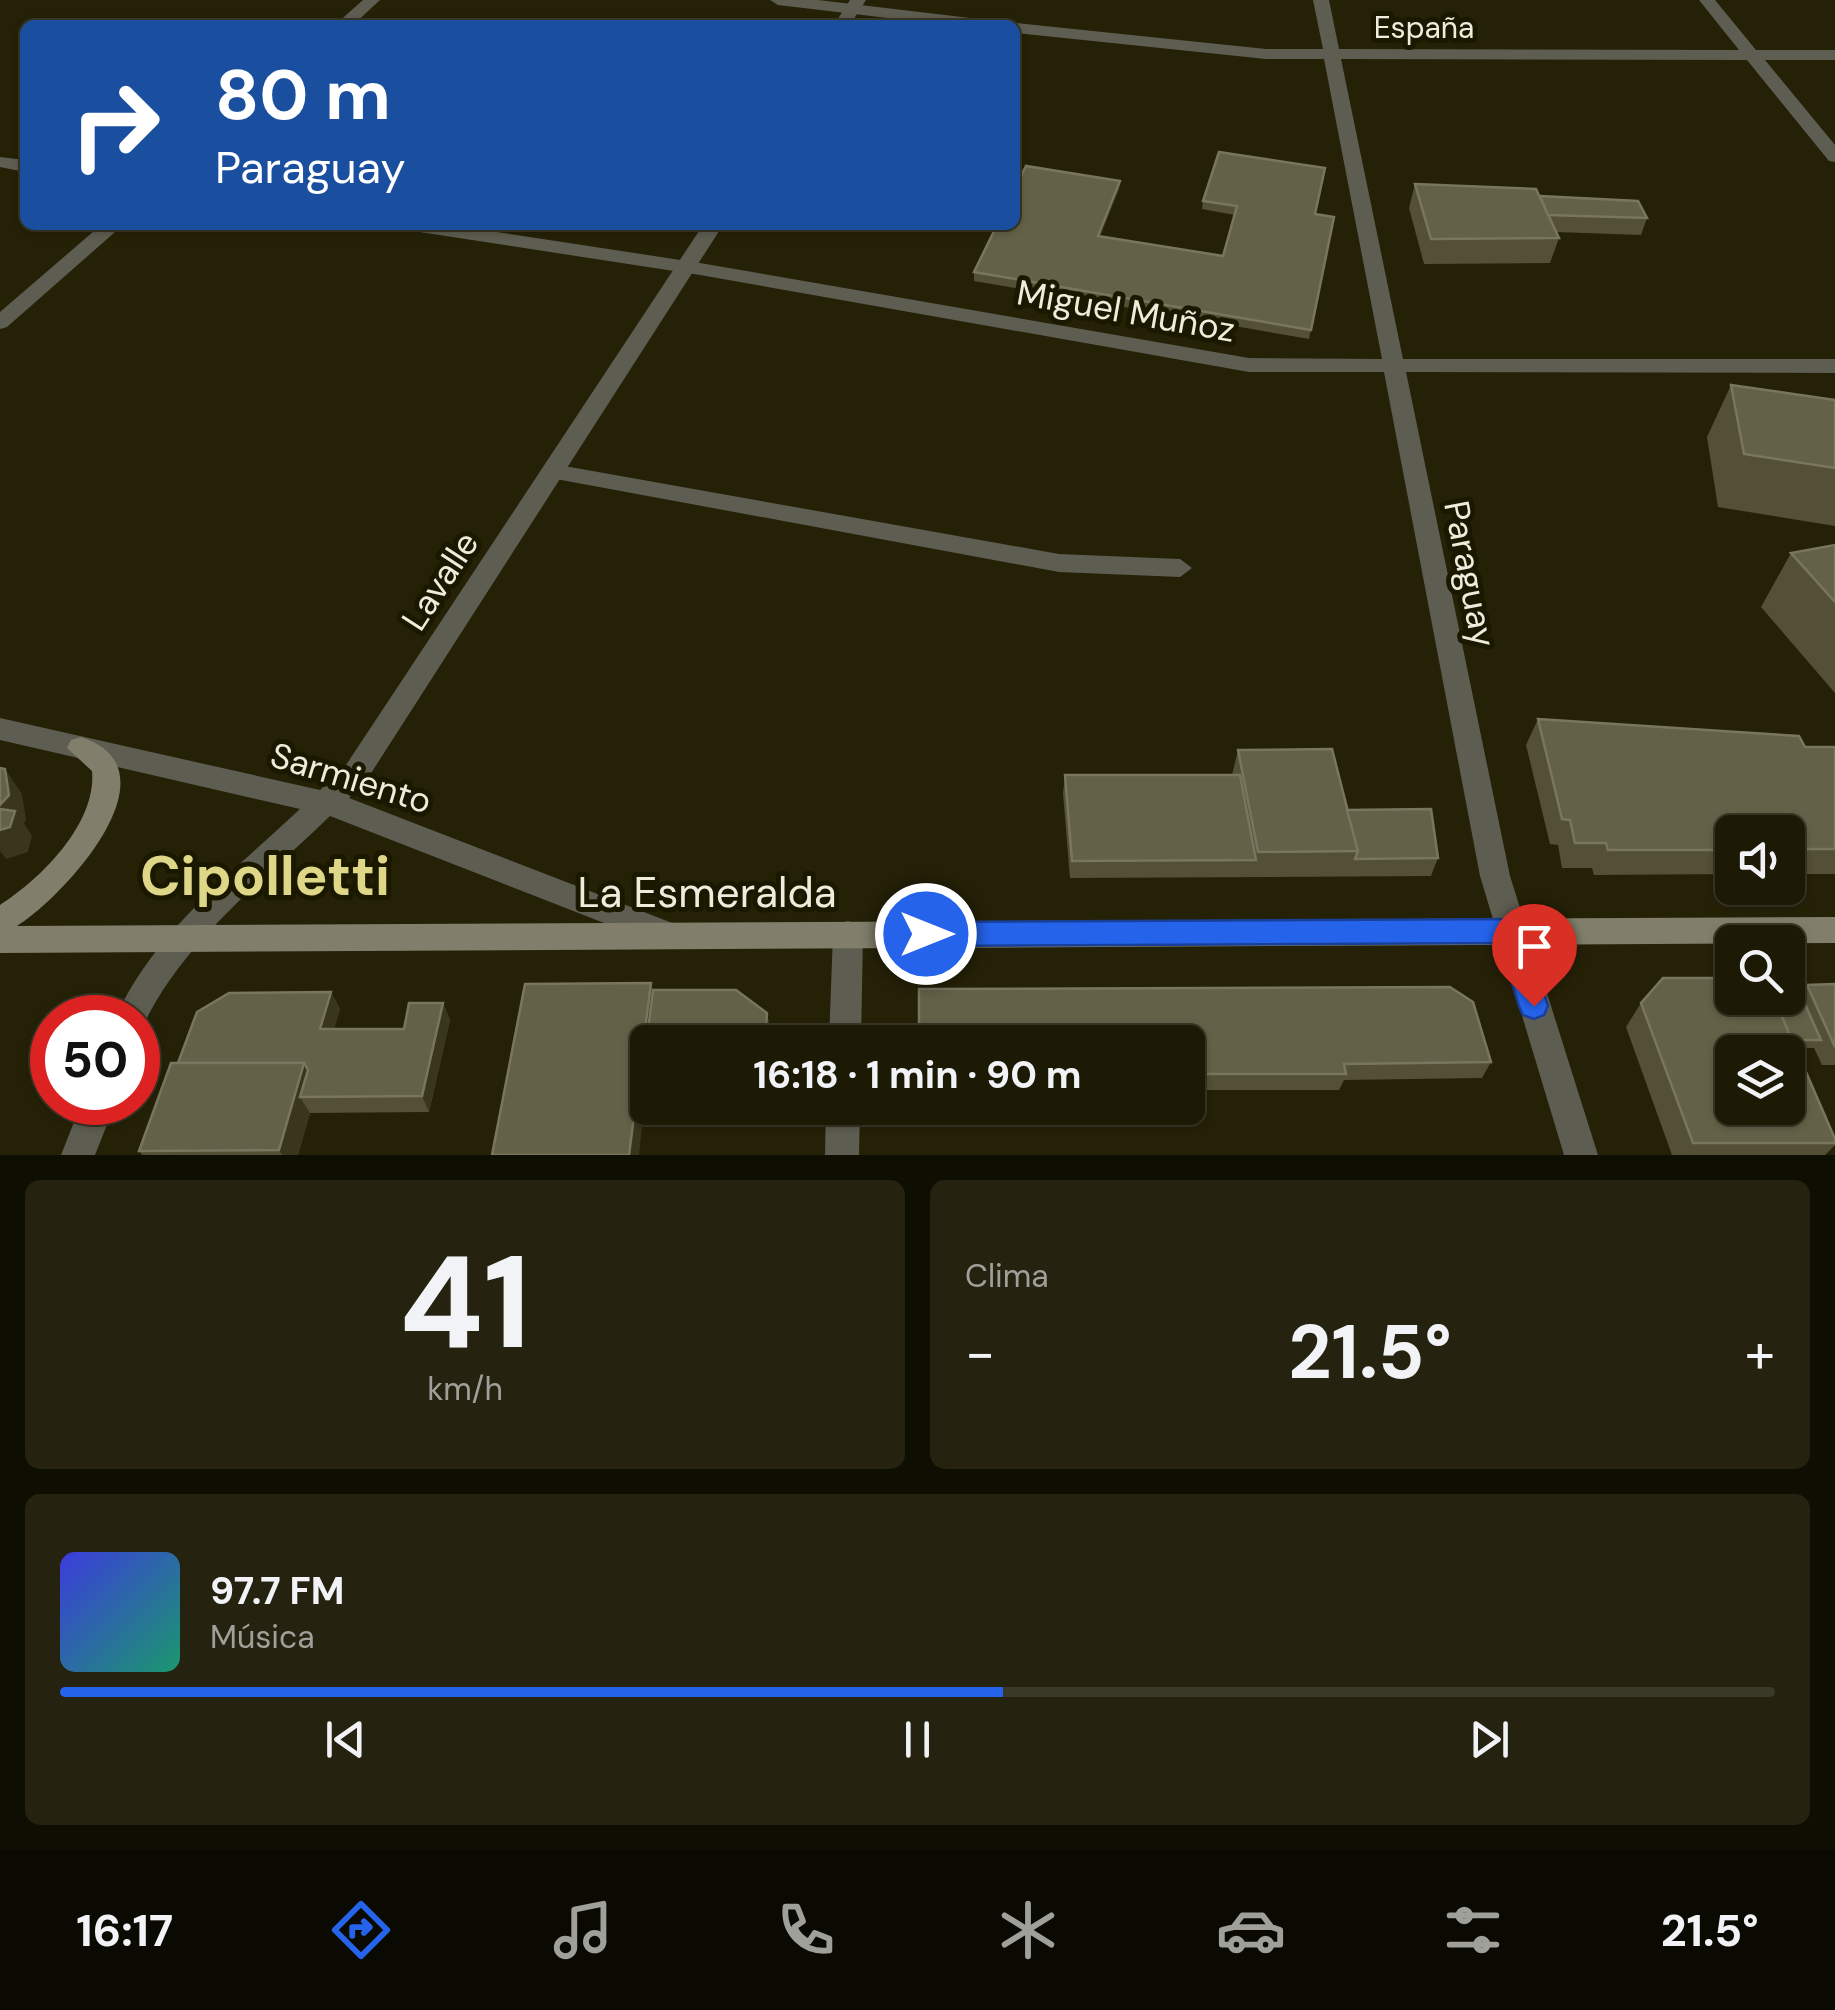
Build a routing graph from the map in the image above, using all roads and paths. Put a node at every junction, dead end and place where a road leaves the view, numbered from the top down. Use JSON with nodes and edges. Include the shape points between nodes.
{"nodes":[{"id":1,"x":372,"y":0,"type":"edge"},
{"id":2,"x":778,"y":0,"type":"edge"},
{"id":3,"x":1321,"y":0,"type":"edge"},
{"id":4,"x":1707,"y":0,"type":"edge"},
{"id":5,"x":855,"y":4,"type":"edge"},
{"id":6,"x":349,"y":20,"type":"edge"},
{"id":7,"x":956,"y":20,"type":"edge"},
{"id":8,"x":1020,"y":29,"type":"edge"},
{"id":9,"x":1752,"y":54,"type":"junction"},
{"id":10,"x":1835,"y":54,"type":"edge"},
{"id":11,"x":1332,"y":55,"type":"junction"},
{"id":12,"x":1835,"y":158,"type":"edge"},
{"id":13,"x":106,"y":230,"type":"edge"},
{"id":14,"x":446,"y":230,"type":"edge"},
{"id":15,"x":710,"y":230,"type":"edge"},
{"id":16,"x":686,"y":266,"type":"junction"},
{"id":17,"x":0,"y":322,"type":"edge"},
{"id":18,"x":1835,"y":366,"type":"edge"},
{"id":19,"x":1394,"y":368,"type":"junction"},
{"id":20,"x":553,"y":472,"type":"junction"},
{"id":21,"x":1180,"y":568,"type":"dead end"},
{"id":22,"x":0,"y":730,"type":"edge"},
{"id":23,"x":81,"y":748,"type":"junction"},
{"id":24,"x":328,"y":803,"type":"junction"},
{"id":25,"x":0,"y":922,"type":"edge"},
{"id":26,"x":1835,"y":930,"type":"edge"},
{"id":27,"x":1510,"y":931,"type":"junction"},
{"id":28,"x":848,"y":934,"type":"junction"},
{"id":29,"x":669,"y":935,"type":"junction"},
{"id":30,"x":183,"y":939,"type":"junction"},
{"id":31,"x":0,"y":940,"type":"edge"},
{"id":32,"x":143,"y":995,"type":"edge"},
{"id":33,"x":845,"y":1025,"type":"edge"},
{"id":34,"x":89,"y":1125,"type":"edge"},
{"id":35,"x":843,"y":1125,"type":"edge"},
{"id":36,"x":78,"y":1155,"type":"edge"},
{"id":37,"x":842,"y":1155,"type":"edge"},
{"id":38,"x":1581,"y":1155,"type":"edge"}],
"edges":[{"from":1,"to":6,"type":"street"},
{"from":2,"to":5,"type":"street"},
{"from":3,"to":11,"type":"street","name":"Paraguay"},
{"from":4,"to":9,"type":"street"},
{"from":5,"to":7,"type":"street"},
{"from":8,"to":11,"type":"street","name":"España","via":[[1224,52]]},
{"from":9,"to":10,"type":"street","name":"España"},
{"from":9,"to":11,"type":"street","name":"España"},
{"from":9,"to":12,"type":"street"},
{"from":11,"to":19,"type":"street","name":"Paraguay"},
{"from":13,"to":17,"type":"street"},
{"from":14,"to":16,"type":"street","name":"Miguel Muñoz"},
{"from":15,"to":16,"type":"street","name":"Lavalle"},
{"from":16,"to":19,"type":"street","name":"Miguel Muñoz","via":[[1220,362]]},
{"from":16,"to":20,"type":"street","name":"Lavalle"},
{"from":18,"to":19,"type":"street","name":"Miguel Muñoz"},
{"from":19,"to":27,"type":"street","name":"Paraguay"},
{"from":20,"to":21,"type":"street","via":[[1059,563]]},
{"from":20,"to":24,"type":"street","name":"Lavalle","via":[[378,741]]},
{"from":22,"to":23,"type":"street","name":"Sarmiento"},
{"from":23,"to":24,"type":"street","name":"Sarmiento"},
{"from":23,"to":25,"type":"main road","via":[[106,766],[106,795],[57,878]]},
{"from":24,"to":29,"type":"street","name":"Sarmiento"},
{"from":24,"to":30,"type":"street","name":"Lavalle"},
{"from":26,"to":27,"type":"main road","name":"La Esmeralda"},
{"from":27,"to":28,"type":"main road","name":"La Esmeralda"},
{"from":27,"to":38,"type":"street","name":"Paraguay"},
{"from":28,"to":29,"type":"main road","name":"La Esmeralda"},
{"from":28,"to":33,"type":"street"},
{"from":29,"to":30,"type":"main road","name":"La Esmeralda"},
{"from":30,"to":31,"type":"main road","name":"La Esmeralda"},
{"from":30,"to":32,"type":"street","name":"Lavalle"},
{"from":34,"to":36,"type":"street"},
{"from":35,"to":37,"type":"street"}]}
